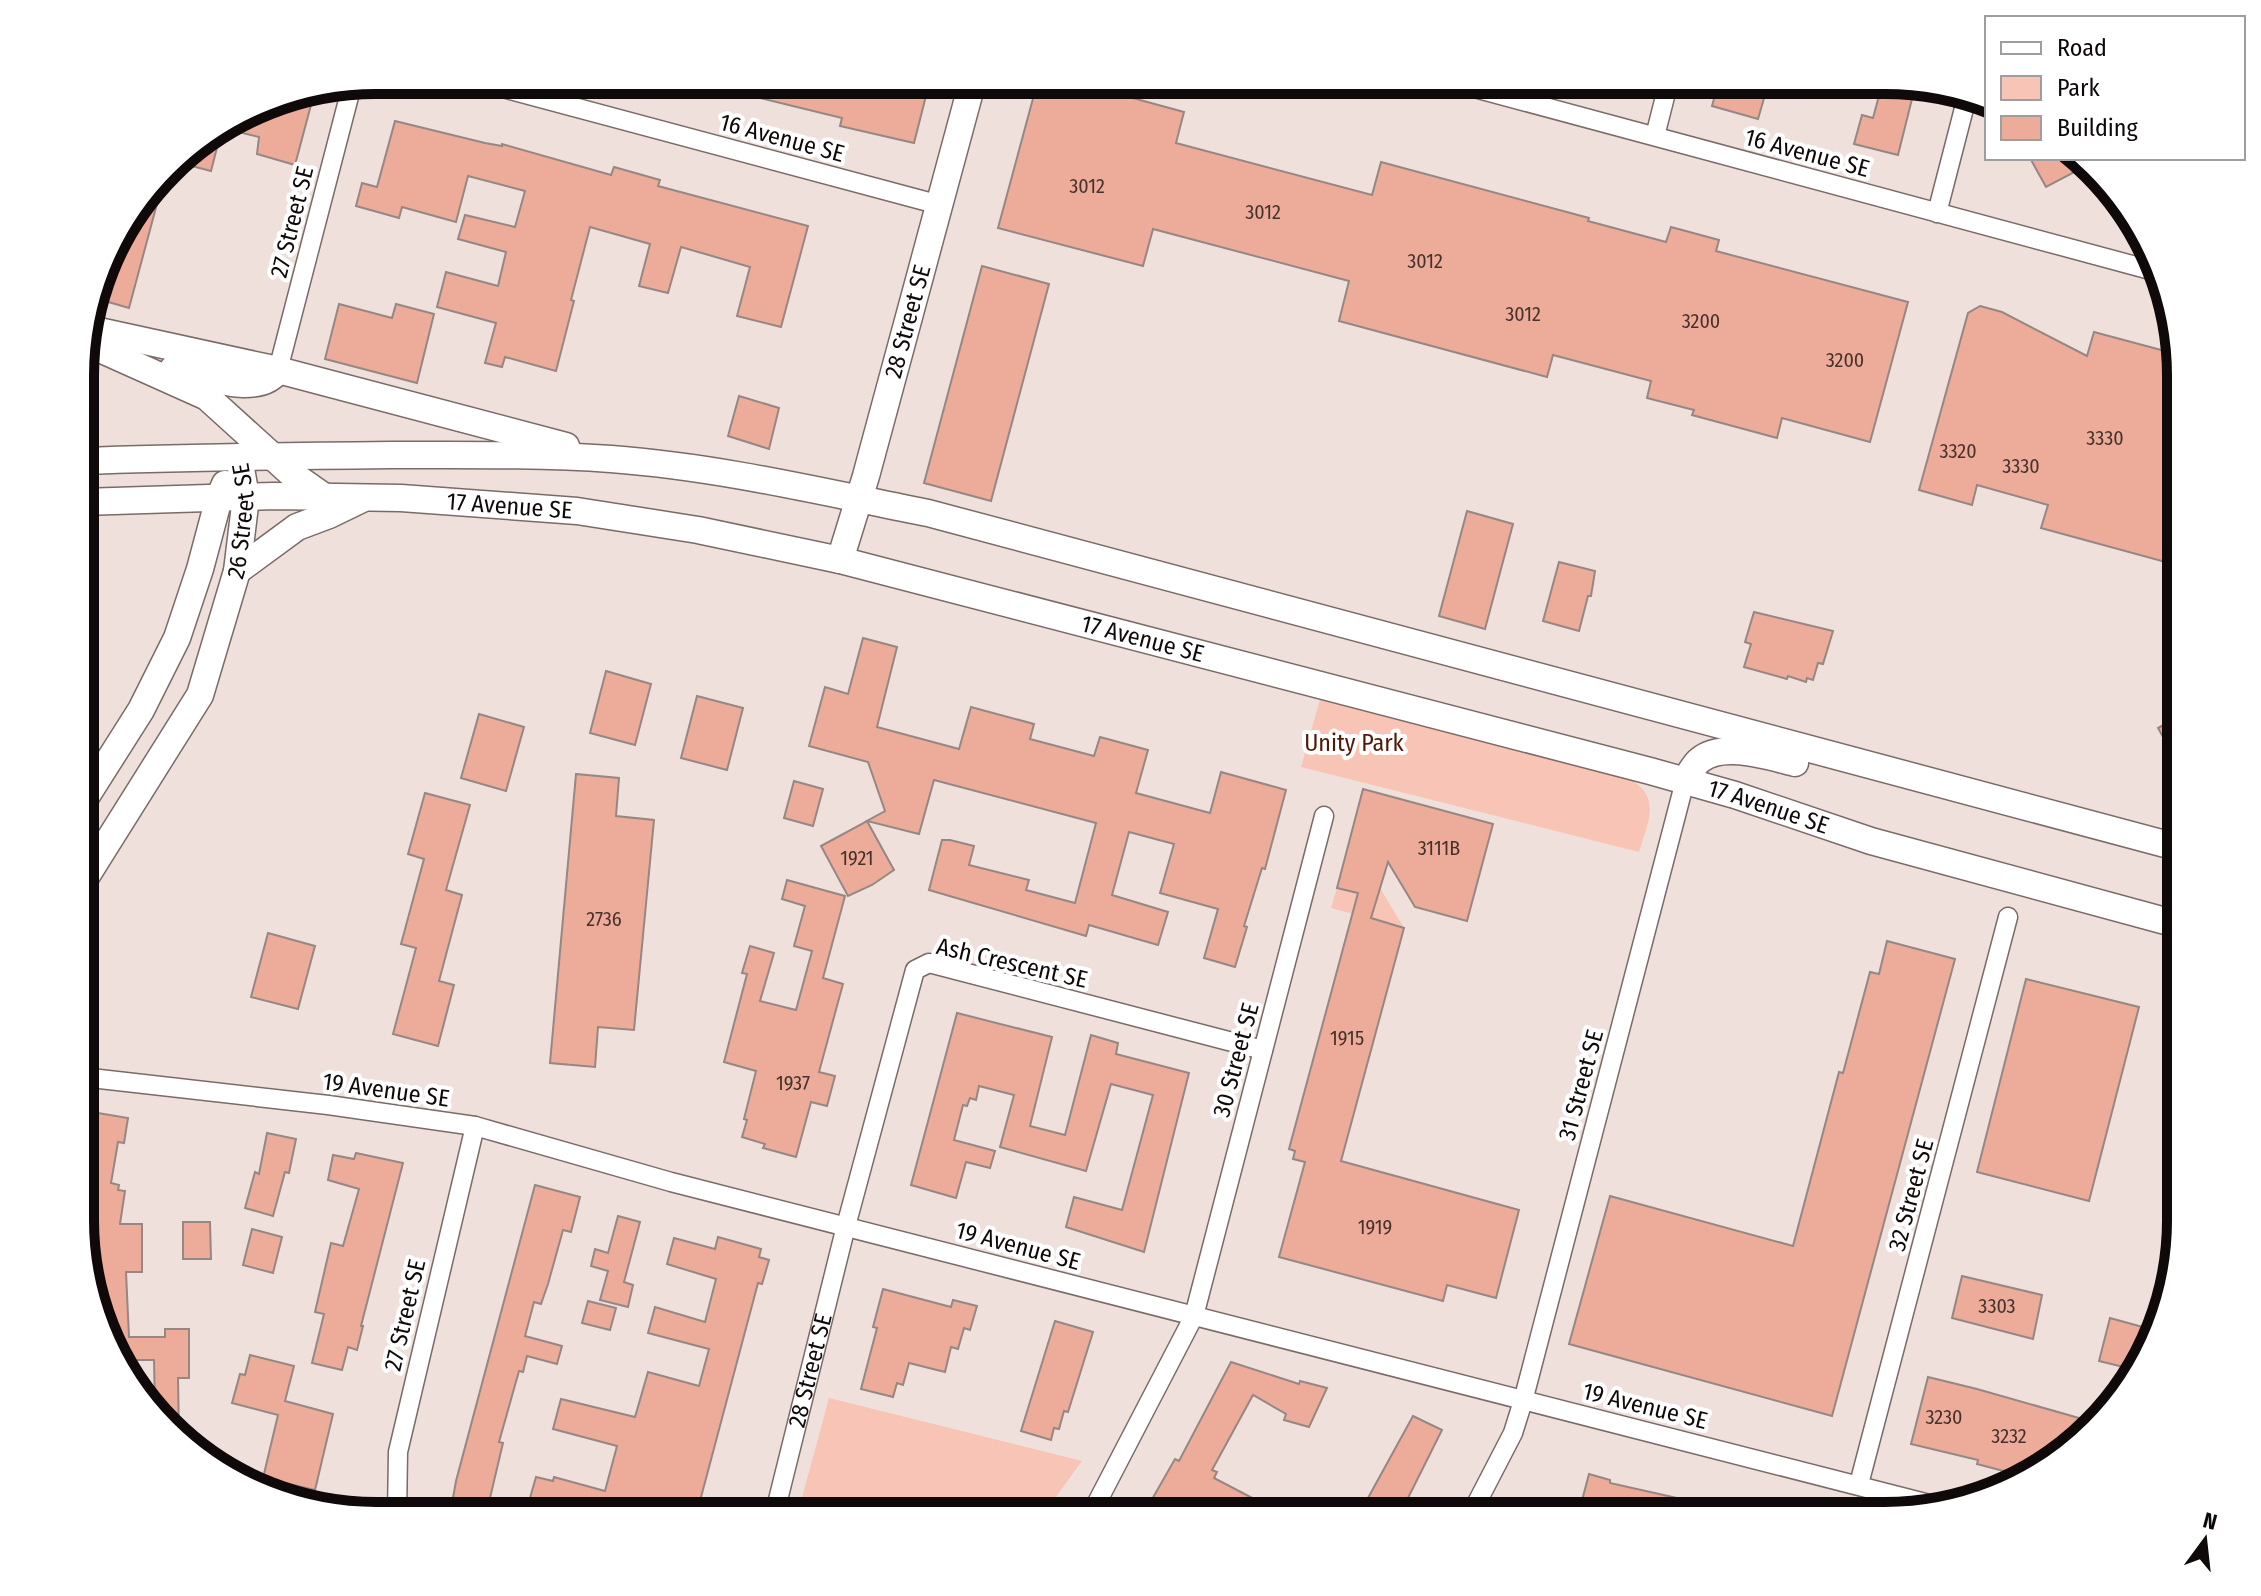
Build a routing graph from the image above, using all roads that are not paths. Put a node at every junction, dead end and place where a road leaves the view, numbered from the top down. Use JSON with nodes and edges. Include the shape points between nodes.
{"nodes":[{"id":1,"x":526,"y":94,"type":"edge"},
{"id":2,"x":969,"y":94,"type":"edge"},
{"id":3,"x":349,"y":95,"type":"edge"},
{"id":4,"x":1500,"y":95,"type":"edge"},
{"id":5,"x":1665,"y":95,"type":"edge"},
{"id":6,"x":1965,"y":106,"type":"edge"},
{"id":7,"x":1655,"y":136,"type":"junction"},
{"id":8,"x":940,"y":205,"type":"junction"},
{"id":9,"x":1937,"y":213,"type":"junction"},
{"id":10,"x":2146,"y":269,"type":"edge"},
{"id":11,"x":97,"y":331,"type":"edge"},
{"id":12,"x":96,"y":346,"type":"edge"},
{"id":13,"x":123,"y":357,"type":"junction"},
{"id":14,"x":278,"y":370,"type":"junction"},
{"id":15,"x":274,"y":456,"type":"junction"},
{"id":16,"x":239,"y":457,"type":"junction"},
{"id":17,"x":612,"y":459,"type":"junction"},
{"id":18,"x":94,"y":461,"type":"edge"},
{"id":19,"x":323,"y":496,"type":"junction"},
{"id":20,"x":246,"y":497,"type":"junction"},
{"id":21,"x":365,"y":497,"type":"junction"},
{"id":22,"x":219,"y":498,"type":"junction"},
{"id":23,"x":860,"y":499,"type":"junction"},
{"id":24,"x":94,"y":502,"type":"edge"},
{"id":25,"x":840,"y":560,"type":"junction"},
{"id":26,"x":237,"y":571,"type":"junction"},
{"id":27,"x":1908,"y":775,"type":"junction"},
{"id":28,"x":1685,"y":781,"type":"junction"},
{"id":29,"x":94,"y":783,"type":"edge"},
{"id":30,"x":1324,"y":816,"type":"dead end"},
{"id":31,"x":2167,"y":844,"type":"edge"},
{"id":32,"x":95,"y":863,"type":"edge"},
{"id":33,"x":2008,"y":917,"type":"dead end"},
{"id":34,"x":2167,"y":921,"type":"edge"},
{"id":35,"x":1263,"y":1050,"type":"junction"},
{"id":36,"x":95,"y":1078,"type":"edge"},
{"id":37,"x":475,"y":1126,"type":"junction"},
{"id":38,"x":846,"y":1226,"type":"junction"},
{"id":39,"x":1194,"y":1316,"type":"junction"},
{"id":40,"x":1523,"y":1401,"type":"junction"},
{"id":41,"x":1859,"y":1484,"type":"junction"},
{"id":42,"x":1916,"y":1500,"type":"edge"},
{"id":43,"x":397,"y":1501,"type":"edge"},
{"id":44,"x":778,"y":1501,"type":"edge"},
{"id":45,"x":1098,"y":1501,"type":"edge"},
{"id":46,"x":1477,"y":1502,"type":"edge"}],
"edges":[{"from":1,"to":8,"type":"street","name":"16 Avenue SE"},
{"from":2,"to":8,"type":"main road","name":"28 Street SE"},
{"from":3,"to":14,"type":"street","name":"27 Street SE"},
{"from":4,"to":7,"type":"street","name":"16 Avenue SE"},
{"from":5,"to":7,"type":"street"},
{"from":6,"to":9,"type":"street"},
{"from":7,"to":9,"type":"street","name":"16 Avenue SE"},
{"from":8,"to":23,"type":"main road","name":"28 Street SE"},
{"from":9,"to":10,"type":"street","name":"16 Avenue SE"},
{"from":11,"to":14,"type":"main road","name":"17 Avenue SE"},
{"from":12,"to":13,"type":"main road"},
{"from":13,"to":14,"type":"main road","via":[[239,384],[260,385]]},
{"from":13,"to":15,"type":"main road","via":[[207,397]]},
{"from":14,"to":17,"type":"main road","name":"17 Avenue SE"},
{"from":15,"to":16,"type":"main road","name":"17 Avenue SE"},
{"from":15,"to":17,"type":"main road","name":"17 Avenue SE"},
{"from":15,"to":19,"type":"main road"},
{"from":16,"to":18,"type":"main road","name":"17 Avenue SE"},
{"from":16,"to":20,"type":"main road","name":"26 Street SE"},
{"from":16,"to":22,"type":"main road","name":"26 Street SE"},
{"from":17,"to":23,"type":"main road","name":"17 Avenue SE","via":[[725,472]]},
{"from":19,"to":20,"type":"main road","name":"17 Avenue SE"},
{"from":19,"to":21,"type":"main road","name":"17 Avenue SE"},
{"from":20,"to":22,"type":"main road","name":"17 Avenue SE"},
{"from":20,"to":26,"type":"main road","name":"26 Street SE"},
{"from":21,"to":25,"type":"main road","name":"17 Avenue SE","via":[[577,511]]},
{"from":21,"to":26,"type":"main road","via":[[297,527]]},
{"from":22,"to":24,"type":"main road","name":"17 Avenue SE"},
{"from":22,"to":29,"type":"main road","name":"26 Street SE","via":[[177,638],[156,684]]},
{"from":23,"to":25,"type":"main road","name":"28 Street SE"},
{"from":23,"to":27,"type":"main road","name":"17 Avenue SE"},
{"from":25,"to":28,"type":"main road","name":"17 Avenue SE"},
{"from":26,"to":32,"type":"main road","name":"26 Street SE","via":[[200,695]]},
{"from":27,"to":28,"type":"main road","via":[[1869,782],[1738,750],[1700,759]]},
{"from":27,"to":31,"type":"main road","name":"17 Avenue SE"},
{"from":28,"to":34,"type":"main road","name":"17 Avenue SE","via":[[1871,841]]},
{"from":28,"to":40,"type":"street","name":"31 Street SE"},
{"from":30,"to":35,"type":"street","name":"30 Street SE"},
{"from":33,"to":41,"type":"street","name":"32 Street SE"},
{"from":35,"to":38,"type":"street","name":"Ash Crescent SE","via":[[929,963],[915,970]]},
{"from":35,"to":39,"type":"street","name":"30 Street SE"},
{"from":36,"to":37,"type":"street","name":"19 Avenue SE"},
{"from":37,"to":38,"type":"street","name":"19 Avenue SE"},
{"from":37,"to":43,"type":"street","name":"27 Street SE","via":[[398,1452]]},
{"from":38,"to":39,"type":"street","name":"19 Avenue SE"},
{"from":38,"to":44,"type":"street","name":"28 Street SE"},
{"from":39,"to":40,"type":"street","name":"19 Avenue SE"},
{"from":39,"to":45,"type":"street","name":"30 Street SE"},
{"from":40,"to":41,"type":"street","name":"19 Avenue SE"},
{"from":40,"to":46,"type":"street","name":"31 Street SE","via":[[1513,1433]]},
{"from":41,"to":42,"type":"street","name":"19 Avenue SE"}]}
